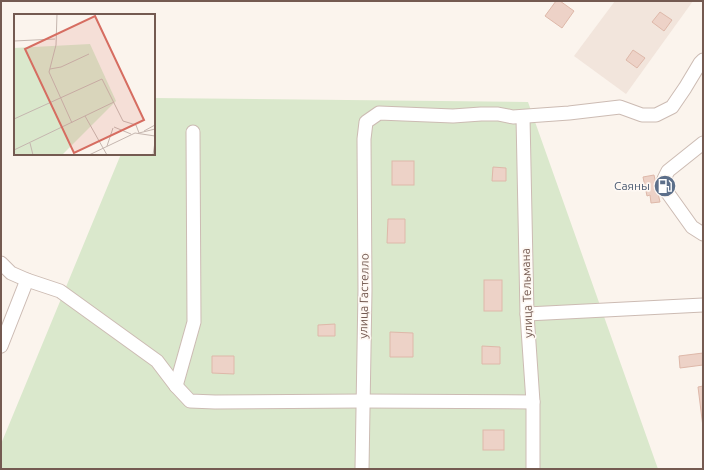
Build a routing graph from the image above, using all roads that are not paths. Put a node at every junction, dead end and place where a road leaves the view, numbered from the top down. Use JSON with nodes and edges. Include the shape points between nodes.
{"nodes":[{"id":1,"x":703,"y":60,"type":"edge"},
{"id":2,"x":523,"y":117,"type":"junction"},
{"id":3,"x":193,"y":132,"type":"dead end"},
{"id":4,"x":703,"y":143,"type":"edge"},
{"id":5,"x":703,"y":234,"type":"edge"},
{"id":6,"x":1,"y":263,"type":"edge"},
{"id":7,"x":27,"y":280,"type":"junction"},
{"id":8,"x":703,"y":305,"type":"edge"},
{"id":9,"x":527,"y":314,"type":"junction"},
{"id":10,"x":1,"y":346,"type":"edge"},
{"id":11,"x":176,"y":386,"type":"junction"},
{"id":12,"x":362,"y":401,"type":"junction"},
{"id":13,"x":533,"y":402,"type":"junction"},
{"id":14,"x":362,"y":469,"type":"edge"},
{"id":15,"x":533,"y":469,"type":"edge"}],
"edges":[{"from":1,"to":2,"type":"street","via":[[672,107],[656,115],[642,115],[620,107]]},
{"from":2,"to":9,"type":"street","name":"улица Тельмана"},
{"from":2,"to":12,"type":"street","name":"улица Гастелло","via":[[498,114],[453,116],[378,113],[366,122]]},
{"from":3,"to":11,"type":"street","via":[[194,322]]},
{"from":4,"to":5,"type":"street","via":[[668,171],[665,186],[692,226]]},
{"from":6,"to":7,"type":"street","via":[[11,273]]},
{"from":7,"to":10,"type":"street"},
{"from":7,"to":11,"type":"street","via":[[67,295],[157,360]]},
{"from":8,"to":9,"type":"street"},
{"from":9,"to":13,"type":"street","name":"улица Тельмана"},
{"from":11,"to":12,"type":"street","via":[[190,401]]},
{"from":12,"to":13,"type":"street"},
{"from":12,"to":14,"type":"street","name":"улица Гастелло"},
{"from":13,"to":15,"type":"street","name":"улица Тельмана"}]}
